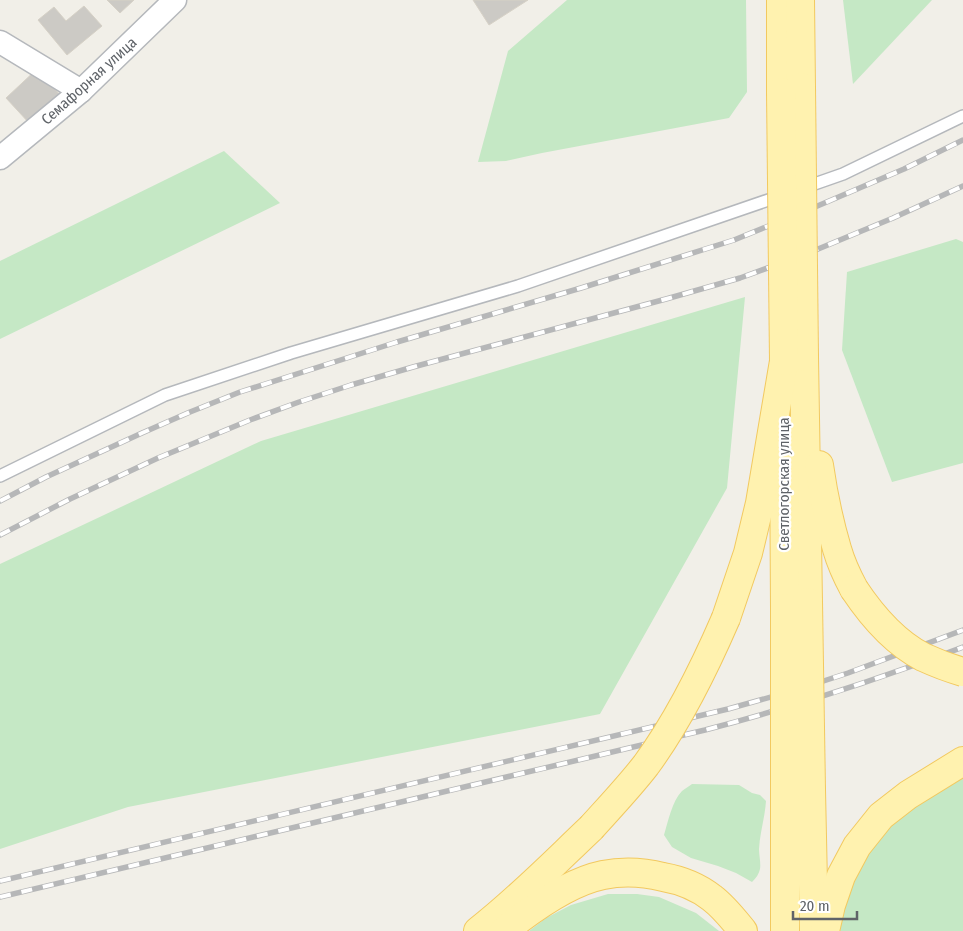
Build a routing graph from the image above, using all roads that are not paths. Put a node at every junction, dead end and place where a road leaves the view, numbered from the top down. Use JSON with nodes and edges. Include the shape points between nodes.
{"nodes":[{"id":1,"x":175,"y":0,"type":"edge"},
{"id":2,"x":781,"y":0,"type":"edge"},
{"id":3,"x":800,"y":0,"type":"edge"},
{"id":4,"x":0,"y":42,"type":"edge"},
{"id":5,"x":791,"y":90,"type":"junction"},
{"id":6,"x":81,"y":91,"type":"junction"},
{"id":7,"x":963,"y":116,"type":"edge"},
{"id":8,"x":0,"y":158,"type":"edge"},
{"id":9,"x":794,"y":359,"type":"junction"},
{"id":10,"x":0,"y":476,"type":"edge"},
{"id":11,"x":963,"y":672,"type":"edge"},
{"id":12,"x":963,"y":761,"type":"edge"},
{"id":13,"x":798,"y":793,"type":"junction"},
{"id":14,"x":478,"y":931,"type":"edge"},
{"id":15,"x":504,"y":931,"type":"edge"},
{"id":16,"x":744,"y":931,"type":"edge"},
{"id":17,"x":786,"y":931,"type":"edge"},
{"id":18,"x":814,"y":931,"type":"edge"},
{"id":19,"x":826,"y":931,"type":"edge"}],
"edges":[{"from":1,"to":6,"type":"street","name":"Семафорная улица"},
{"from":2,"to":5,"type":"main road"},
{"from":3,"to":5,"type":"main road"},
{"from":4,"to":6,"type":"street"},
{"from":5,"to":9,"type":"main road","bridge":true},
{"from":6,"to":8,"type":"street","name":"Семафорная улица"},
{"from":7,"to":10,"type":"lane","via":[[844,174],[518,286],[291,353],[165,395]]},
{"from":9,"to":11,"type":"main road","bridge":true,"via":[[837,551],[854,589],[872,615],[904,644],[922,656]]},
{"from":9,"to":13,"type":"main road","name":"Светлогорская улица","bridge":true},
{"from":9,"to":14,"type":"main road","bridge":true,"via":[[746,560],[726,618],[696,682],[664,737],[629,786],[591,828]]},
{"from":12,"to":19,"type":"main road","via":[[881,816],[857,846],[841,876]]},
{"from":13,"to":17,"type":"main road"},
{"from":13,"to":18,"type":"main road"},
{"from":15,"to":16,"type":"main road","via":[[574,885],[602,875],[627,872],[670,878],[693,886],[712,898]]}]}
